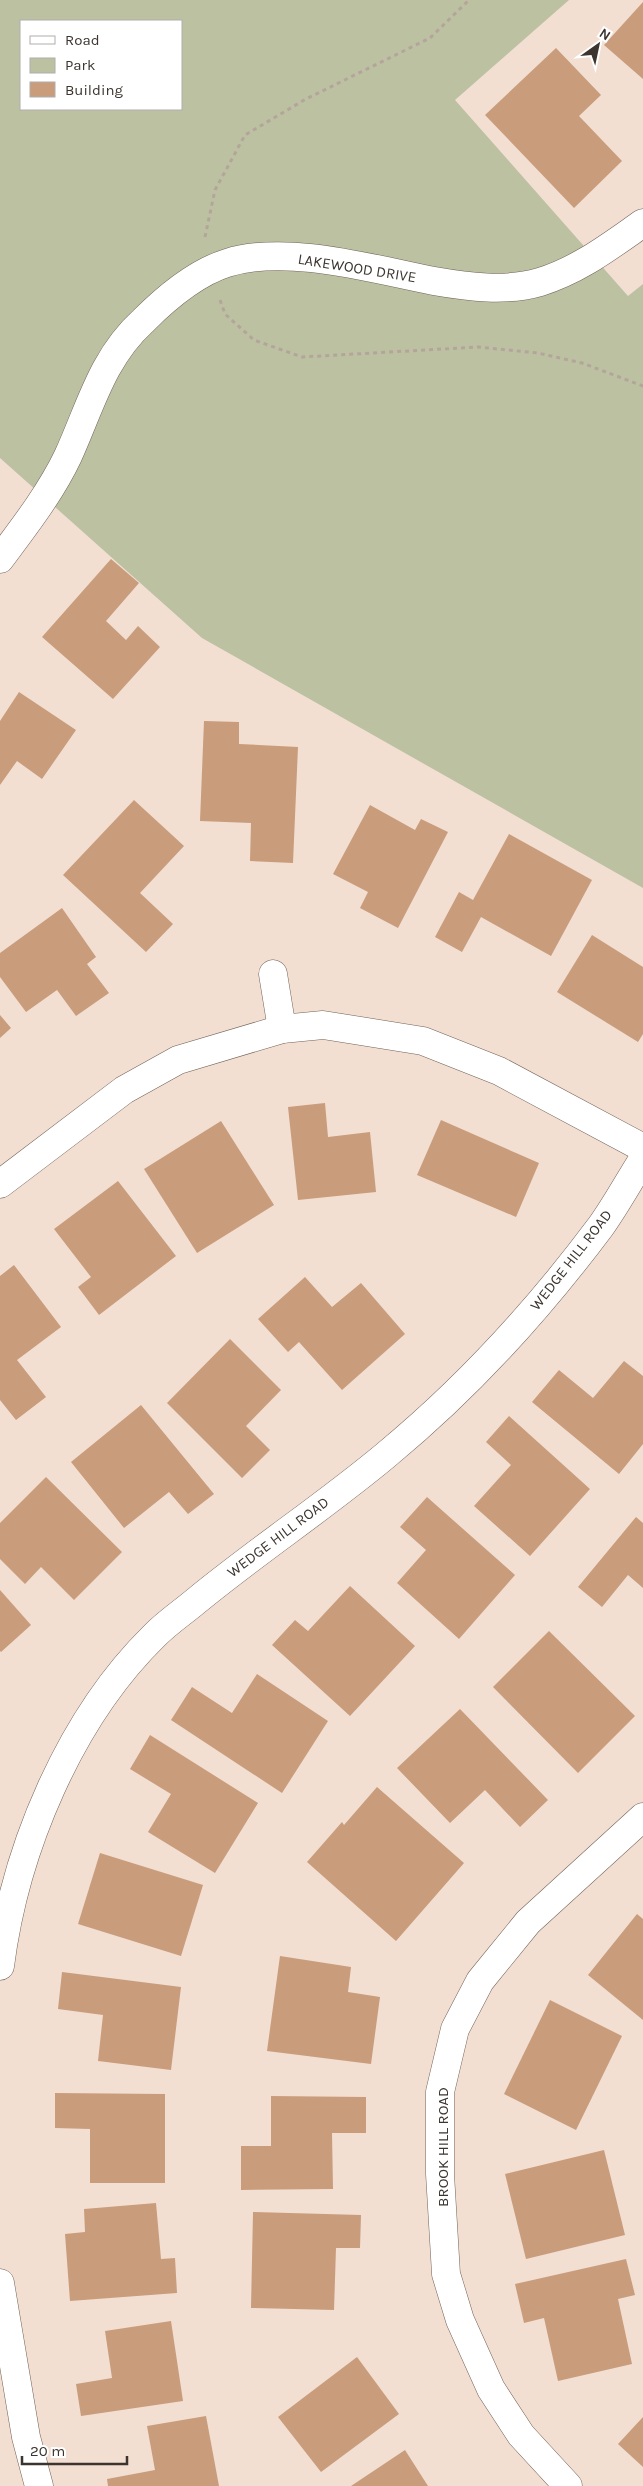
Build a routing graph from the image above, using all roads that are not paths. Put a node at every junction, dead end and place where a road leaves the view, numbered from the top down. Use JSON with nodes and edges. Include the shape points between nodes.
{"nodes":[{"id":1,"x":643,"y":223,"type":"edge"},
{"id":2,"x":0,"y":559,"type":"edge"},
{"id":3,"x":272,"y":974,"type":"dead end"},
{"id":4,"x":282,"y":1029,"type":"junction"},
{"id":5,"x":643,"y":1148,"type":"edge"},
{"id":6,"x":643,"y":1158,"type":"edge"},
{"id":7,"x":0,"y":1184,"type":"edge"},
{"id":8,"x":643,"y":1818,"type":"edge"},
{"id":9,"x":0,"y":1966,"type":"edge"},
{"id":10,"x":0,"y":2283,"type":"edge"},
{"id":11,"x":39,"y":2486,"type":"edge"},
{"id":12,"x":568,"y":2486,"type":"edge"}],
"edges":[{"from":1,"to":2,"type":"street","name":"LAKEWOOD DRIVE","via":[[575,268],[539,282],[503,287],[464,286],[325,260],[258,256],[226,263],[205,273],[143,320],[120,343],[99,378],[68,457]]},
{"from":3,"to":4,"type":"street"},
{"from":4,"to":5,"type":"street","via":[[323,1025],[423,1041],[499,1071]]},
{"from":4,"to":7,"type":"street","via":[[178,1060],[124,1090]]},
{"from":6,"to":9,"type":"street","name":"WEDGE HILL ROAD","via":[[602,1224],[545,1298],[460,1388],[387,1454],[155,1635],[98,1702],[50,1787],[21,1867]]},
{"from":8,"to":12,"type":"street","name":"BROOK HILL ROAD","via":[[528,1922],[480,1980],[455,2029],[440,2092],[440,2174],[446,2274],[460,2320],[491,2389],[521,2435]]},
{"from":10,"to":11,"type":"street","via":[[26,2437]]}]}
